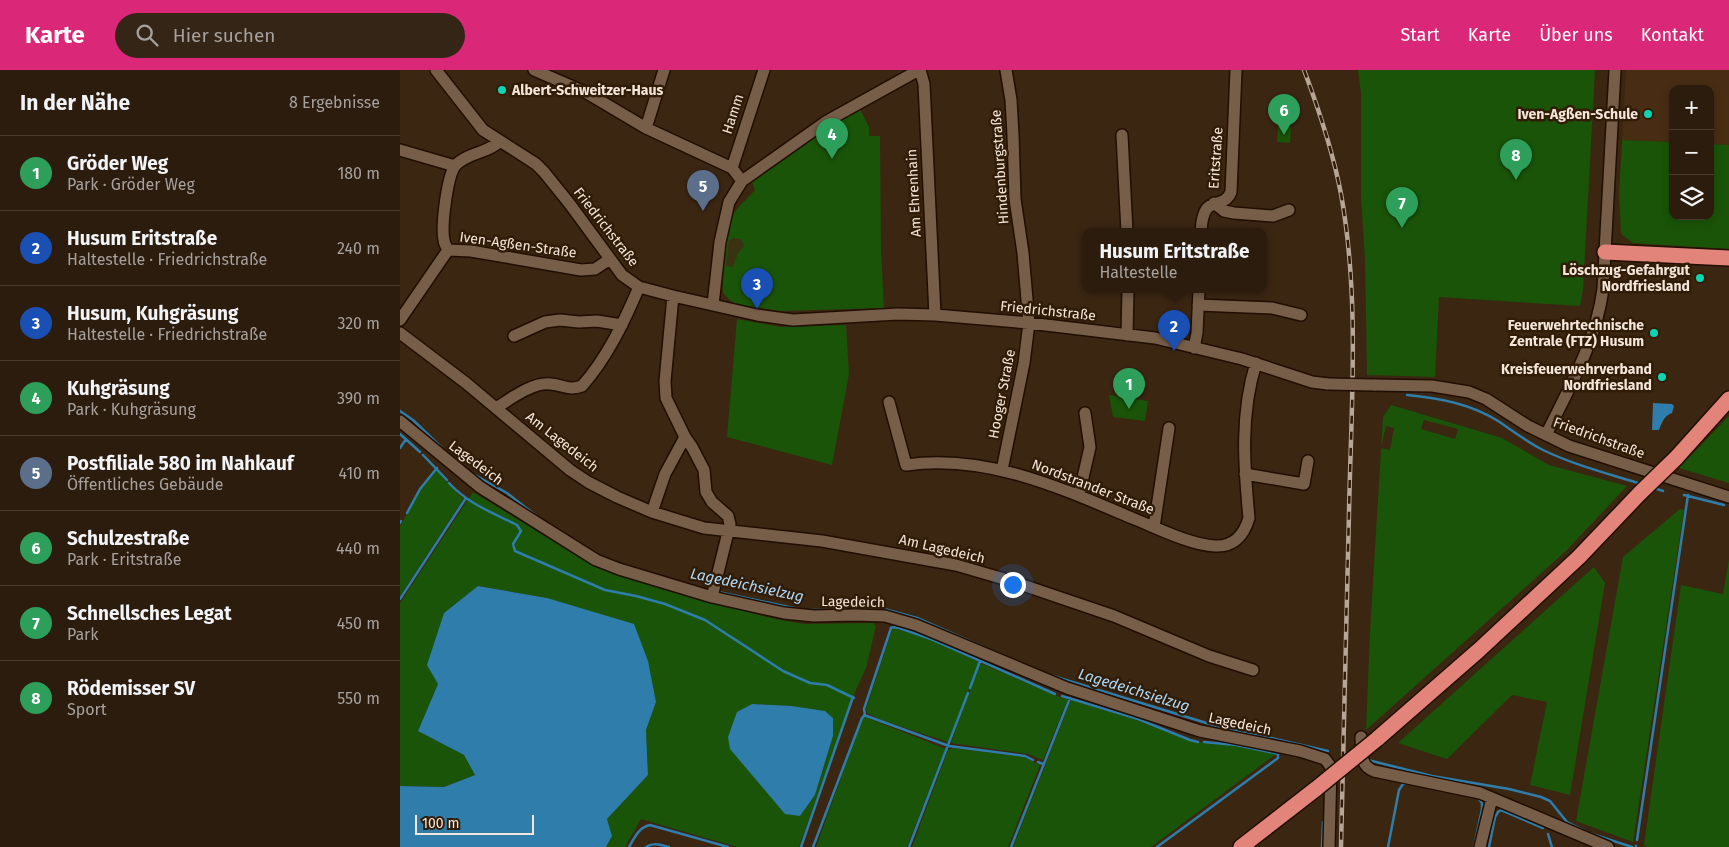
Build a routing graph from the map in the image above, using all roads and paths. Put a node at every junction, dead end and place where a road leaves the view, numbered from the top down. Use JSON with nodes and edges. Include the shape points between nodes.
{"nodes":[{"id":1,"x":436,"y":70,"type":"edge"},
{"id":2,"x":534,"y":70,"type":"edge"},
{"id":3,"x":664,"y":70,"type":"edge"},
{"id":4,"x":764,"y":70,"type":"edge"},
{"id":5,"x":920,"y":70,"type":"edge"},
{"id":6,"x":1006,"y":70,"type":"edge"},
{"id":7,"x":1236,"y":70,"type":"edge"},
{"id":8,"x":1615,"y":70,"type":"edge"},
{"id":9,"x":646,"y":128,"type":"junction"},
{"id":10,"x":1122,"y":135,"type":"dead end"},
{"id":11,"x":499,"y":142,"type":"junction"},
{"id":12,"x":400,"y":150,"type":"edge"},
{"id":13,"x":456,"y":166,"type":"junction"},
{"id":14,"x":732,"y":168,"type":"junction"},
{"id":15,"x":742,"y":181,"type":"junction"},
{"id":16,"x":1214,"y":203,"type":"junction"},
{"id":17,"x":1289,"y":210,"type":"dead end"},
{"id":18,"x":1127,"y":228,"type":"edge"},
{"id":19,"x":1201,"y":228,"type":"edge"},
{"id":20,"x":448,"y":250,"type":"junction"},
{"id":21,"x":1605,"y":252,"type":"junction"},
{"id":22,"x":1729,"y":258,"type":"edge"},
{"id":23,"x":610,"y":259,"type":"junction"},
{"id":24,"x":639,"y":287,"type":"junction"},
{"id":25,"x":1128,"y":293,"type":"edge"},
{"id":26,"x":1199,"y":293,"type":"edge"},
{"id":27,"x":672,"y":296,"type":"junction"},
{"id":28,"x":1198,"y":304,"type":"junction"},
{"id":29,"x":713,"y":305,"type":"junction"},
{"id":30,"x":935,"y":315,"type":"junction"},
{"id":31,"x":1302,"y":315,"type":"dead end"},
{"id":32,"x":400,"y":320,"type":"edge"},
{"id":33,"x":1028,"y":323,"type":"junction"},
{"id":34,"x":622,"y":325,"type":"junction"},
{"id":35,"x":400,"y":333,"type":"edge"},
{"id":36,"x":1127,"y":334,"type":"junction"},
{"id":37,"x":514,"y":336,"type":"dead end"},
{"id":38,"x":1194,"y":348,"type":"junction"},
{"id":39,"x":1256,"y":364,"type":"junction"},
{"id":40,"x":1729,"y":399,"type":"edge"},
{"id":41,"x":889,"y":402,"type":"dead end"},
{"id":42,"x":496,"y":408,"type":"junction"},
{"id":43,"x":1084,"y":413,"type":"dead end"},
{"id":44,"x":400,"y":421,"type":"edge"},
{"id":45,"x":1169,"y":428,"type":"dead end"},
{"id":46,"x":1546,"y":436,"type":"junction"},
{"id":47,"x":685,"y":437,"type":"junction"},
{"id":48,"x":1308,"y":461,"type":"dead end"},
{"id":49,"x":1002,"y":470,"type":"junction"},
{"id":50,"x":1245,"y":474,"type":"junction"},
{"id":51,"x":1079,"y":495,"type":"junction"},
{"id":52,"x":1729,"y":497,"type":"edge"},
{"id":53,"x":652,"y":512,"type":"junction"},
{"id":54,"x":1154,"y":527,"type":"junction"},
{"id":55,"x":729,"y":532,"type":"junction"},
{"id":56,"x":712,"y":597,"type":"junction"},
{"id":57,"x":1252,"y":670,"type":"dead end"},
{"id":58,"x":1361,"y":737,"type":"dead end"},
{"id":59,"x":1492,"y":798,"type":"junction"},
{"id":60,"x":1241,"y":847,"type":"edge"},
{"id":61,"x":1329,"y":847,"type":"edge"},
{"id":62,"x":1480,"y":847,"type":"edge"},
{"id":63,"x":1608,"y":847,"type":"edge"}],
"edges":[{"from":1,"to":11,"type":"street","name":"Friedrichstraße","via":[[483,130]]},
{"from":2,"to":9,"type":"street","via":[[587,93]]},
{"from":3,"to":9,"type":"street"},
{"from":4,"to":14,"type":"street","name":"Hamm"},
{"from":5,"to":15,"type":"street","via":[[827,121]]},
{"from":5,"to":30,"type":"street","name":"Am Ehrenhain","via":[[924,84]]},
{"from":6,"to":33,"type":"street","name":"Hindenburgstraße"},
{"from":7,"to":16,"type":"street","name":"Eritstraße","via":[[1231,192],[1226,199]]},
{"from":8,"to":21,"type":"street"},
{"from":9,"to":14,"type":"street"},
{"from":10,"to":18,"type":"street"},
{"from":11,"to":13,"type":"street"},
{"from":11,"to":23,"type":"street","name":"Friedrichstraße","via":[[544,172]]},
{"from":12,"to":13,"type":"street"},
{"from":13,"to":20,"type":"street","name":"Iven-Agßen-Straße","via":[[449,184],[444,220],[443,238]]},
{"from":14,"to":15,"type":"street"},
{"from":15,"to":29,"type":"street","via":[[729,202],[720,242]]},
{"from":16,"to":17,"type":"street","via":[[1224,211],[1234,213],[1273,216]]},
{"from":16,"to":19,"type":"street","name":"Eritstraße","via":[[1204,212]]},
{"from":20,"to":23,"type":"street","name":"Iven-Agßen-Straße","via":[[472,251],[582,270],[595,269]]},
{"from":20,"to":32,"type":"street","name":"Iven-Agßen-Straße"},
{"from":21,"to":22,"type":"highway"},
{"from":21,"to":46,"type":"street","via":[[1603,289],[1595,328]]},
{"from":23,"to":24,"type":"street","name":"Friedrichstraße","via":[[622,275]]},
{"from":24,"to":27,"type":"street","name":"Friedrichstraße"},
{"from":24,"to":34,"type":"street"},
{"from":25,"to":36,"type":"street"},
{"from":26,"to":28,"type":"street"},
{"from":27,"to":29,"type":"street","name":"Friedrichstraße"},
{"from":27,"to":47,"type":"street","via":[[666,398]]},
{"from":28,"to":31,"type":"street","via":[[1272,308]]},
{"from":28,"to":38,"type":"street"},
{"from":29,"to":30,"type":"street","name":"Friedrichstraße","via":[[793,320]]},
{"from":30,"to":33,"type":"street","name":"Friedrichstraße"},
{"from":33,"to":36,"type":"street","name":"Friedrichstraße"},
{"from":33,"to":49,"type":"street","name":"Hooger Straße","via":[[1024,363]]},
{"from":34,"to":37,"type":"street","via":[[560,320],[545,322]]},
{"from":34,"to":42,"type":"street","via":[[594,374],[582,386],[567,389],[542,384]]},
{"from":35,"to":42,"type":"street","name":"Am Lagedeich"},
{"from":36,"to":38,"type":"street","name":"Friedrichstraße"},
{"from":38,"to":39,"type":"street","name":"Friedrichstraße"},
{"from":39,"to":46,"type":"street","name":"Friedrichstraße","bridge":true,"via":[[1292,377],[1328,384],[1432,386],[1469,392]]},
{"from":39,"to":50,"type":"street","via":[[1245,417]]},
{"from":40,"to":60,"type":"highway","bridge":true,"via":[[1579,557],[1479,650],[1377,739]]},
{"from":41,"to":49,"type":"street","name":"Nordstrander Straße","via":[[906,466],[944,463]]},
{"from":42,"to":53,"type":"street","name":"Am Lagedeich","via":[[588,482]]},
{"from":43,"to":51,"type":"street","via":[[1090,447]]},
{"from":44,"to":56,"type":"street","name":"Lagedeich","via":[[480,487],[596,560]]},
{"from":45,"to":54,"type":"street"},
{"from":46,"to":52,"type":"street","name":"Friedrichstraße"},
{"from":47,"to":53,"type":"street","via":[[665,474]]},
{"from":47,"to":55,"type":"street","via":[[704,470],[706,492],[728,516]]},
{"from":48,"to":50,"type":"street","via":[[1304,484]]},
{"from":49,"to":51,"type":"street","name":"Nordstrander Straße"},
{"from":50,"to":54,"type":"street","name":"Nordstrander Straße","via":[[1249,518],[1240,537],[1230,544],[1200,544]]},
{"from":51,"to":54,"type":"street","name":"Nordstrander Straße"},
{"from":53,"to":55,"type":"street","name":"Am Lagedeich"},
{"from":55,"to":56,"type":"street"},
{"from":55,"to":57,"type":"street","name":"Am Lagedeich","via":[[822,541],[956,565],[1114,616],[1209,656]]},
{"from":56,"to":61,"type":"street","name":"Lagedeich","via":[[784,613],[885,616],[916,625],[1067,688],[1200,731],[1325,759],[1330,767]]},
{"from":58,"to":59,"type":"street","via":[[1367,768]]},
{"from":59,"to":62,"type":"street"},
{"from":59,"to":63,"type":"street"}]}
